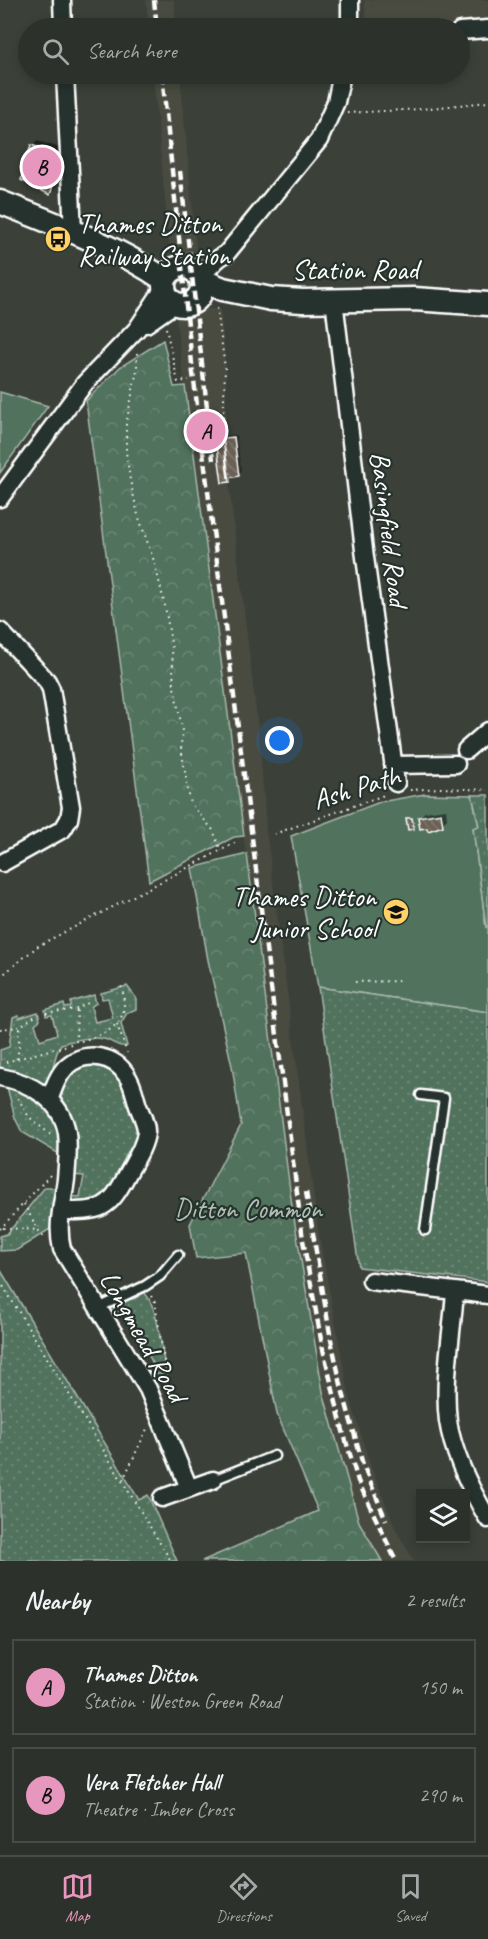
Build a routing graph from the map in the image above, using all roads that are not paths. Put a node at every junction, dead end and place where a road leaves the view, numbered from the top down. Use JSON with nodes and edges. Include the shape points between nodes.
{"nodes":[{"id":1,"x":62,"y":0,"type":"edge"},
{"id":2,"x":350,"y":0,"type":"edge"},
{"id":3,"x":63,"y":18,"type":"edge"},
{"id":4,"x":350,"y":18,"type":"edge"},
{"id":5,"x":488,"y":29,"type":"edge"},
{"id":6,"x":470,"y":30,"type":"edge"},
{"id":7,"x":66,"y":84,"type":"edge"},
{"id":8,"x":340,"y":84,"type":"edge"},
{"id":9,"x":0,"y":202,"type":"edge"},
{"id":10,"x":73,"y":231,"type":"junction"},
{"id":11,"x":226,"y":254,"type":"junction"},
{"id":12,"x":208,"y":286,"type":"junction"},
{"id":13,"x":167,"y":296,"type":"junction"},
{"id":14,"x":334,"y":300,"type":"junction"},
{"id":15,"x":488,"y":304,"type":"edge"},
{"id":16,"x":134,"y":332,"type":"junction"},
{"id":17,"x":0,"y":498,"type":"edge"},
{"id":18,"x":0,"y":631,"type":"edge"},
{"id":19,"x":488,"y":731,"type":"edge"},
{"id":20,"x":393,"y":765,"type":"junction"},
{"id":21,"x":397,"y":789,"type":"road end"},
{"id":22,"x":2,"y":863,"type":"dead end"},
{"id":23,"x":6,"y":1078,"type":"edge"},
{"id":24,"x":421,"y":1095,"type":"dead end"},
{"id":25,"x":50,"y":1098,"type":"junction"},
{"id":26,"x":61,"y":1211,"type":"junction"},
{"id":27,"x":425,"y":1230,"type":"dead end"},
{"id":28,"x":178,"y":1255,"type":"dead end"},
{"id":29,"x":371,"y":1281,"type":"dead end"},
{"id":30,"x":456,"y":1292,"type":"junction"},
{"id":31,"x":488,"y":1295,"type":"edge"},
{"id":32,"x":97,"y":1308,"type":"junction"},
{"id":33,"x":274,"y":1456,"type":"dead end"},
{"id":34,"x":213,"y":1480,"type":"joint"},
{"id":35,"x":189,"y":1488,"type":"junction"},
{"id":36,"x":162,"y":1498,"type":"dead end"},
{"id":37,"x":488,"y":1519,"type":"edge"}],
"edges":[{"from":1,"to":3,"type":"street"},
{"from":2,"to":4,"type":"street"},
{"from":5,"to":6,"type":"street"},
{"from":7,"to":10,"type":"street"},
{"from":8,"to":11,"type":"street","via":[[319,140]]},
{"from":9,"to":10,"type":"main road"},
{"from":10,"to":13,"type":"main road","via":[[136,260]]},
{"from":11,"to":12,"type":"street"},
{"from":11,"to":12,"type":"street"},
{"from":12,"to":13,"type":"main road","via":[[187,304]]},
{"from":12,"to":13,"type":"main road","via":[[193,269],[173,269]]},
{"from":12,"to":14,"type":"main road","name":"Station Road","via":[[271,299]]},
{"from":13,"to":16,"type":"street"},
{"from":13,"to":16,"type":"street"},
{"from":14,"to":15,"type":"main road","name":"Station Road","via":[[414,299]]},
{"from":14,"to":20,"type":"street","name":"Basingfield Road"},
{"from":16,"to":17,"type":"street","via":[[85,383]]},
{"from":18,"to":22,"type":"street","via":[[51,689],[71,807],[63,829]]},
{"from":19,"to":20,"type":"street","via":[[461,757]]},
{"from":20,"to":21,"type":"street","name":"Basingfield Road"},
{"from":23,"to":25,"type":"street"},
{"from":24,"to":27,"type":"lane","via":[[444,1098]]},
{"from":25,"to":26,"type":"street","name":"Longmead Road","via":[[67,1132]]},
{"from":25,"to":26,"type":"street","via":[[67,1066],[90,1056],[104,1058],[128,1076],[147,1131],[141,1150],[107,1205]]},
{"from":26,"to":32,"type":"street","name":"Longmead Road","via":[[61,1246]]},
{"from":28,"to":32,"type":"lane","via":[[145,1286]]},
{"from":29,"to":30,"type":"street"},
{"from":30,"to":31,"type":"street"},
{"from":30,"to":37,"type":"street","via":[[448,1377],[449,1423],[459,1460]]},
{"from":32,"to":35,"type":"street","name":"Longmead Road","via":[[163,1403]]},
{"from":33,"to":34,"type":"lane"},
{"from":34,"to":35,"type":"street"},
{"from":35,"to":36,"type":"street"}]}
